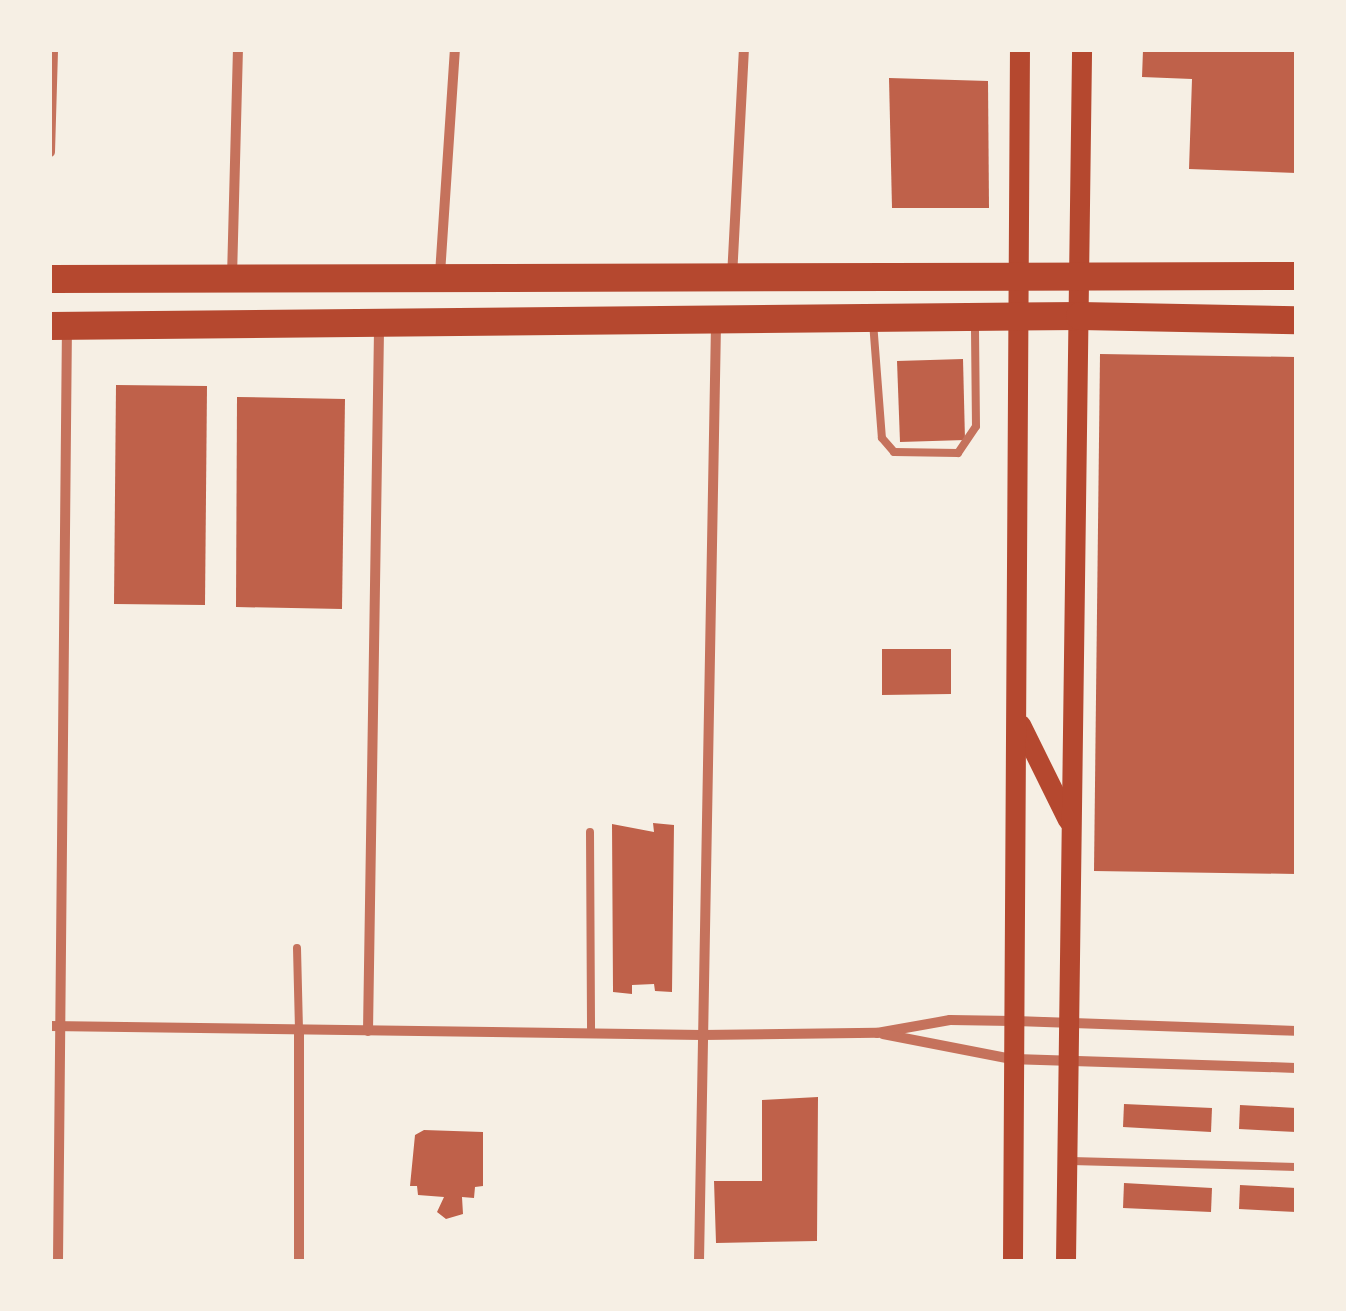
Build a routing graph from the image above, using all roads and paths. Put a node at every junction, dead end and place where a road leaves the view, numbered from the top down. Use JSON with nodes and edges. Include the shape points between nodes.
{"nodes":[{"id":1,"x":54,"y":50,"type":"edge"},
{"id":2,"x":238,"y":50,"type":"edge"},
{"id":3,"x":455,"y":50,"type":"edge"},
{"id":4,"x":744,"y":50,"type":"edge"},
{"id":5,"x":1020,"y":50,"type":"edge"},
{"id":6,"x":1082,"y":50,"type":"edge"},
{"id":7,"x":50,"y":152,"type":"edge"},
{"id":8,"x":1016,"y":276,"type":"junction"},
{"id":9,"x":1080,"y":276,"type":"junction"},
{"id":10,"x":1296,"y":276,"type":"edge"},
{"id":11,"x":440,"y":277,"type":"junction"},
{"id":12,"x":232,"y":278,"type":"junction"},
{"id":13,"x":732,"y":278,"type":"junction"},
{"id":14,"x":50,"y":279,"type":"edge"},
{"id":15,"x":1080,"y":316,"type":"junction"},
{"id":16,"x":1015,"y":317,"type":"junction"},
{"id":17,"x":716,"y":318,"type":"junction"},
{"id":18,"x":872,"y":318,"type":"junction"},
{"id":19,"x":975,"y":318,"type":"junction"},
{"id":20,"x":1296,"y":320,"type":"edge"},
{"id":21,"x":379,"y":325,"type":"junction"},
{"id":22,"x":58,"y":326,"type":"edge"},
{"id":23,"x":50,"y":653,"type":"edge"},
{"id":24,"x":64,"y":653,"type":"junction"},
{"id":25,"x":1018,"y":720,"type":"junction"},
{"id":26,"x":1069,"y":822,"type":"junction"},
{"id":27,"x":590,"y":832,"type":"dead end"},
{"id":28,"x":297,"y":948,"type":"dead end"},
{"id":29,"x":1014,"y":1020,"type":"junction"},
{"id":30,"x":1066,"y":1023,"type":"junction"},
{"id":31,"x":56,"y":1026,"type":"edge"},
{"id":32,"x":299,"y":1030,"type":"junction"},
{"id":33,"x":1296,"y":1030,"type":"edge"},
{"id":34,"x":368,"y":1031,"type":"junction"},
{"id":35,"x":878,"y":1033,"type":"junction"},
{"id":36,"x":591,"y":1034,"type":"junction"},
{"id":37,"x":702,"y":1035,"type":"junction"},
{"id":38,"x":1012,"y":1059,"type":"junction"},
{"id":39,"x":1066,"y":1062,"type":"junction"},
{"id":40,"x":1296,"y":1068,"type":"edge"},
{"id":41,"x":1066,"y":1161,"type":"junction"},
{"id":42,"x":1296,"y":1167,"type":"edge"},
{"id":43,"x":58,"y":1261,"type":"edge"},
{"id":44,"x":299,"y":1261,"type":"edge"},
{"id":45,"x":699,"y":1261,"type":"edge"},
{"id":46,"x":1013,"y":1261,"type":"edge"},
{"id":47,"x":1066,"y":1261,"type":"edge"}],
"edges":[{"from":1,"to":7,"type":"street"},
{"from":2,"to":12,"type":"street"},
{"from":3,"to":11,"type":"street"},
{"from":4,"to":13,"type":"street"},
{"from":5,"to":8,"type":"main road"},
{"from":6,"to":9,"type":"main road"},
{"from":8,"to":9,"type":"highway"},
{"from":8,"to":13,"type":"highway"},
{"from":8,"to":16,"type":"main road"},
{"from":9,"to":10,"type":"highway"},
{"from":9,"to":15,"type":"main road"},
{"from":11,"to":12,"type":"highway"},
{"from":11,"to":13,"type":"highway"},
{"from":12,"to":14,"type":"highway"},
{"from":15,"to":16,"type":"highway"},
{"from":15,"to":20,"type":"highway"},
{"from":15,"to":26,"type":"main road"},
{"from":16,"to":19,"type":"highway"},
{"from":16,"to":25,"type":"main road"},
{"from":17,"to":18,"type":"highway"},
{"from":17,"to":21,"type":"highway"},
{"from":17,"to":37,"type":"street"},
{"from":18,"to":19,"type":"highway"},
{"from":18,"to":19,"type":"lane","via":[[882,438],[894,452],[958,453],[976,426]]},
{"from":21,"to":22,"type":"highway"},
{"from":21,"to":34,"type":"street"},
{"from":22,"to":24,"type":"street"},
{"from":23,"to":24,"type":"lane"},
{"from":24,"to":31,"type":"street"},
{"from":25,"to":26,"type":"main road"},
{"from":25,"to":29,"type":"main road"},
{"from":26,"to":30,"type":"main road"},
{"from":27,"to":36,"type":"lane"},
{"from":28,"to":32,"type":"lane"},
{"from":29,"to":30,"type":"street"},
{"from":29,"to":35,"type":"street","via":[[950,1020]]},
{"from":29,"to":38,"type":"main road"},
{"from":30,"to":33,"type":"street"},
{"from":30,"to":39,"type":"main road"},
{"from":31,"to":32,"type":"street"},
{"from":31,"to":43,"type":"street"},
{"from":32,"to":34,"type":"street"},
{"from":32,"to":44,"type":"street"},
{"from":34,"to":36,"type":"street"},
{"from":35,"to":37,"type":"street"},
{"from":35,"to":38,"type":"street"},
{"from":36,"to":37,"type":"street"},
{"from":37,"to":45,"type":"street"},
{"from":38,"to":39,"type":"street"},
{"from":38,"to":46,"type":"main road"},
{"from":39,"to":40,"type":"street"},
{"from":39,"to":41,"type":"main road"},
{"from":41,"to":42,"type":"lane"},
{"from":41,"to":47,"type":"main road"}]}
